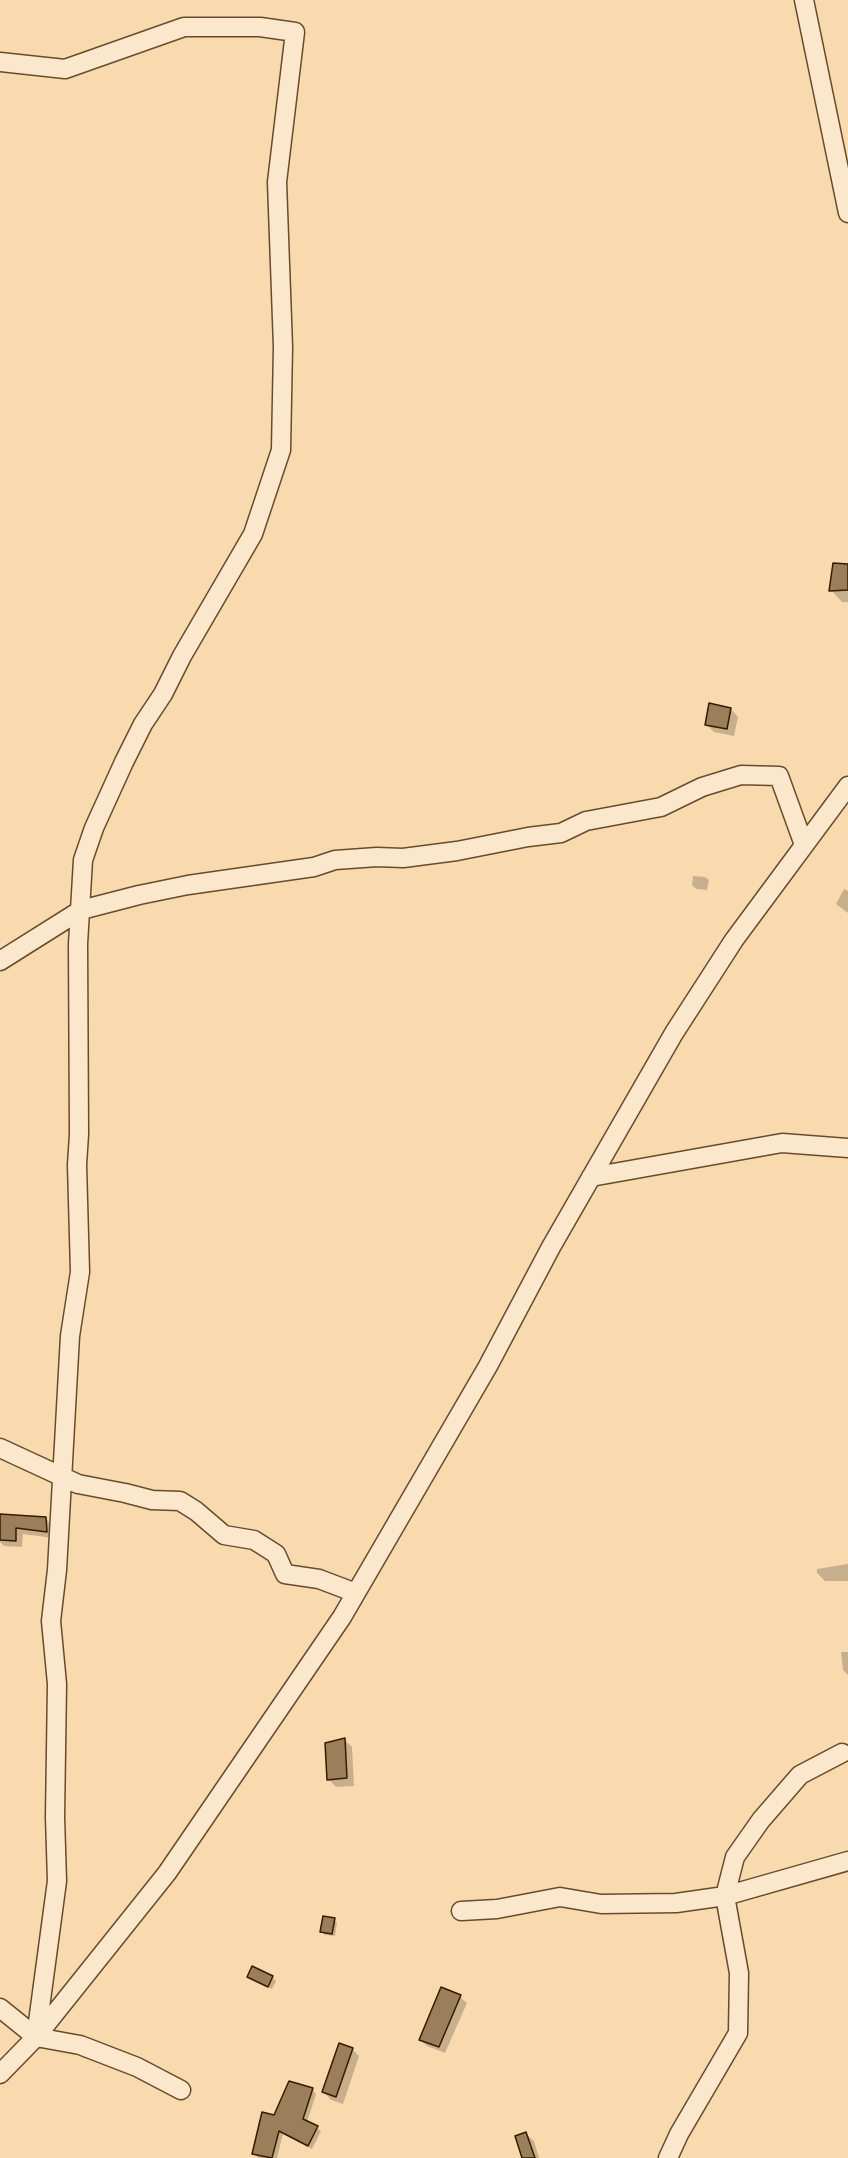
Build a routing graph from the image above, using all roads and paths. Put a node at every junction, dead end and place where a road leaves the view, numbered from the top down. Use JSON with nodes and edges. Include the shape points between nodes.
{"nodes":[{"id":1,"x":804,"y":0,"type":"edge"},
{"id":2,"x":0,"y":62,"type":"edge"},
{"id":3,"x":848,"y":213,"type":"edge"},
{"id":4,"x":848,"y":786,"type":"edge"},
{"id":5,"x":804,"y":845,"type":"junction"},
{"id":6,"x":81,"y":910,"type":"junction"},
{"id":7,"x":0,"y":961,"type":"edge"},
{"id":8,"x":848,"y":1148,"type":"edge"},
{"id":9,"x":591,"y":1177,"type":"junction"},
{"id":10,"x":0,"y":1448,"type":"edge"},
{"id":11,"x":64,"y":1477,"type":"junction"},
{"id":12,"x":356,"y":1593,"type":"junction"},
{"id":13,"x":842,"y":1753,"type":"dead end"},
{"id":14,"x":848,"y":1861,"type":"edge"},
{"id":15,"x":725,"y":1896,"type":"junction"},
{"id":16,"x":461,"y":1911,"type":"dead end"},
{"id":17,"x":0,"y":2007,"type":"edge"},
{"id":18,"x":36,"y":2037,"type":"junction"},
{"id":19,"x":0,"y":2074,"type":"edge"},
{"id":20,"x":181,"y":2090,"type":"dead end"},
{"id":21,"x":668,"y":2158,"type":"edge"}],
"edges":[{"from":1,"to":3,"type":"street"},
{"from":2,"to":6,"type":"street","via":[[65,69],[184,27],[260,27],[295,32],[277,182],[283,347],[280,450],[254,534],[143,724],[94,828],[83,860]]},
{"from":4,"to":5,"type":"street"},
{"from":5,"to":6,"type":"street","via":[[779,776],[741,775],[702,787],[661,807],[586,820],[561,833],[403,858],[335,860],[314,867],[178,887]]},
{"from":5,"to":9,"type":"street","via":[[734,940]]},
{"from":6,"to":7,"type":"street"},
{"from":6,"to":11,"type":"street","via":[[77,1165],[80,1272],[70,1336]]},
{"from":8,"to":9,"type":"street","via":[[782,1143]]},
{"from":9,"to":12,"type":"street","via":[[488,1366]]},
{"from":10,"to":11,"type":"street"},
{"from":11,"to":12,"type":"street","via":[[97,1489],[152,1500],[180,1501],[224,1535],[254,1540],[276,1554],[285,1574],[319,1579]]},
{"from":11,"to":18,"type":"street","via":[[51,1621],[57,1684],[57,1881]]},
{"from":12,"to":18,"type":"street","via":[[167,1874]]},
{"from":13,"to":15,"type":"street","via":[[800,1775],[761,1820],[735,1857]]},
{"from":14,"to":15,"type":"street"},
{"from":15,"to":16,"type":"street","via":[[676,1903],[601,1904],[560,1897],[497,1910]]},
{"from":15,"to":21,"type":"street","via":[[739,1973],[738,2033]]},
{"from":17,"to":18,"type":"street"},
{"from":18,"to":19,"type":"street"},
{"from":18,"to":20,"type":"street","via":[[80,2045],[137,2067]]}]}
